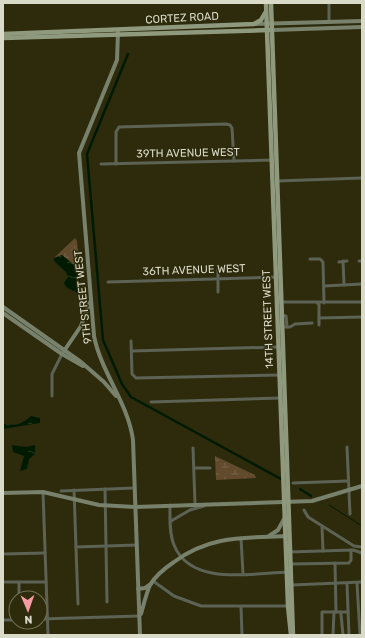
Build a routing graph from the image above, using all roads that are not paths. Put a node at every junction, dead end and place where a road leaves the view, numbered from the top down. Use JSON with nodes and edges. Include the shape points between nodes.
{"nodes":[{"id":1,"x":266,"y":3,"type":"edge"},
{"id":2,"x":272,"y":3,"type":"edge"},
{"id":3,"x":329,"y":3,"type":"edge"},
{"id":4,"x":266,"y":11,"type":"junction"},
{"id":5,"x":362,"y":21,"type":"edge"},
{"id":6,"x":329,"y":22,"type":"junction"},
{"id":7,"x":266,"y":23,"type":"junction"},
{"id":8,"x":272,"y":23,"type":"junction"},
{"id":9,"x":254,"y":24,"type":"junction"},
{"id":10,"x":362,"y":26,"type":"edge"},
{"id":11,"x":267,"y":30,"type":"junction"},
{"id":12,"x":273,"y":30,"type":"junction"},
{"id":13,"x":118,"y":32,"type":"junction"},
{"id":14,"x":3,"y":34,"type":"edge"},
{"id":15,"x":44,"y":34,"type":"junction"},
{"id":16,"x":3,"y":38,"type":"edge"},
{"id":17,"x":269,"y":84,"type":"junction"},
{"id":18,"x":276,"y":109,"type":"junction"},
{"id":19,"x":274,"y":160,"type":"junction"},
{"id":20,"x":234,"y":161,"type":"junction"},
{"id":21,"x":101,"y":164,"type":"dead end"},
{"id":22,"x":116,"y":164,"type":"junction"},
{"id":23,"x":362,"y":178,"type":"edge"},
{"id":24,"x":277,"y":181,"type":"junction"},
{"id":25,"x":278,"y":196,"type":"junction"},
{"id":26,"x":273,"y":200,"type":"junction"},
{"id":27,"x":310,"y":259,"type":"dead end"},
{"id":28,"x":343,"y":261,"type":"dead end"},
{"id":29,"x":218,"y":269,"type":"dead end"},
{"id":30,"x":278,"y":277,"type":"junction"},
{"id":31,"x":219,"y":278,"type":"junction"},
{"id":32,"x":108,"y":282,"type":"dead end"},
{"id":33,"x":362,"y":284,"type":"edge"},
{"id":34,"x":344,"y":285,"type":"junction"},
{"id":35,"x":324,"y":286,"type":"junction"},
{"id":36,"x":218,"y":292,"type":"dead end"},
{"id":37,"x":91,"y":293,"type":"junction"},
{"id":38,"x":281,"y":302,"type":"junction"},
{"id":39,"x":362,"y":302,"type":"edge"},
{"id":40,"x":319,"y":303,"type":"junction"},
{"id":41,"x":324,"y":303,"type":"junction"},
{"id":42,"x":3,"y":307,"type":"edge"},
{"id":43,"x":3,"y":313,"type":"edge"},
{"id":44,"x":362,"y":317,"type":"edge"},
{"id":45,"x":319,"y":318,"type":"junction"},
{"id":46,"x":18,"y":320,"type":"junction"},
{"id":47,"x":84,"y":321,"type":"junction"},
{"id":48,"x":93,"y":321,"type":"junction"},
{"id":49,"x":312,"y":323,"type":"dead end"},
{"id":50,"x":319,"y":325,"type":"dead end"},
{"id":51,"x":284,"y":327,"type":"junction"},
{"id":52,"x":131,"y":341,"type":"dead end"},
{"id":53,"x":278,"y":346,"type":"junction"},
{"id":54,"x":65,"y":350,"type":"junction"},
{"id":55,"x":132,"y":351,"type":"junction"},
{"id":56,"x":62,"y":354,"type":"junction"},
{"id":57,"x":90,"y":370,"type":"junction"},
{"id":58,"x":281,"y":375,"type":"junction"},
{"id":59,"x":52,"y":396,"type":"dead end"},
{"id":60,"x":282,"y":398,"type":"junction"},
{"id":61,"x":151,"y":402,"type":"dead end"},
{"id":62,"x":123,"y":407,"type":"junction"},
{"id":63,"x":347,"y":447,"type":"dead end"},
{"id":64,"x":193,"y":448,"type":"dead end"},
{"id":65,"x":194,"y":468,"type":"junction"},
{"id":66,"x":210,"y":468,"type":"dead end"},
{"id":67,"x":348,"y":481,"type":"junction"},
{"id":68,"x":293,"y":483,"type":"dead end"},
{"id":69,"x":362,"y":486,"type":"edge"},
{"id":70,"x":134,"y":488,"type":"junction"},
{"id":71,"x":105,"y":489,"type":"junction"},
{"id":72,"x":74,"y":490,"type":"junction"},
{"id":73,"x":61,"y":491,"type":"dead end"},
{"id":74,"x":349,"y":491,"type":"junction"},
{"id":75,"x":44,"y":492,"type":"junction"},
{"id":76,"x":3,"y":493,"type":"edge"},
{"id":77,"x":74,"y":500,"type":"junction"},
{"id":78,"x":286,"y":502,"type":"junction"},
{"id":79,"x":195,"y":504,"type":"junction"},
{"id":80,"x":209,"y":504,"type":"junction"},
{"id":81,"x":170,"y":505,"type":"junction"},
{"id":82,"x":105,"y":506,"type":"junction"},
{"id":83,"x":135,"y":507,"type":"junction"},
{"id":84,"x":304,"y":510,"type":"dead end"},
{"id":85,"x":350,"y":514,"type":"dead end"},
{"id":86,"x":284,"y":517,"type":"junction"},
{"id":87,"x":170,"y":521,"type":"junction"},
{"id":88,"x":322,"y":526,"type":"junction"},
{"id":89,"x":288,"y":536,"type":"junction"},
{"id":90,"x":266,"y":537,"type":"junction"},
{"id":91,"x":241,"y":538,"type":"junction"},
{"id":92,"x":137,"y":545,"type":"junction"},
{"id":93,"x":106,"y":546,"type":"junction"},
{"id":94,"x":76,"y":547,"type":"junction"},
{"id":95,"x":362,"y":547,"type":"edge"},
{"id":96,"x":354,"y":549,"type":"junction"},
{"id":97,"x":323,"y":551,"type":"junction"},
{"id":98,"x":288,"y":552,"type":"junction"},
{"id":99,"x":45,"y":553,"type":"junction"},
{"id":100,"x":362,"y":553,"type":"edge"},
{"id":101,"x":3,"y":554,"type":"edge"},
{"id":102,"x":181,"y":557,"type":"junction"},
{"id":103,"x":335,"y":563,"type":"junction"},
{"id":104,"x":291,"y":564,"type":"junction"},
{"id":105,"x":289,"y":572,"type":"junction"},
{"id":106,"x":243,"y":574,"type":"junction"},
{"id":107,"x":3,"y":582,"type":"edge"},
{"id":108,"x":19,"y":582,"type":"junction"},
{"id":109,"x":46,"y":582,"type":"junction"},
{"id":110,"x":152,"y":582,"type":"junction"},
{"id":111,"x":362,"y":582,"type":"edge"},
{"id":112,"x":357,"y":583,"type":"junction"},
{"id":113,"x":334,"y":584,"type":"junction"},
{"id":114,"x":347,"y":584,"type":"junction"},
{"id":115,"x":292,"y":585,"type":"junction"},
{"id":116,"x":19,"y":590,"type":"edge"},
{"id":117,"x":46,"y":590,"type":"edge"},
{"id":118,"x":139,"y":590,"type":"junction"},
{"id":119,"x":148,"y":591,"type":"junction"},
{"id":120,"x":107,"y":602,"type":"dead end"},
{"id":121,"x":78,"y":604,"type":"dead end"},
{"id":122,"x":290,"y":606,"type":"junction"},
{"id":123,"x":241,"y":607,"type":"junction"},
{"id":124,"x":336,"y":612,"type":"junction"},
{"id":125,"x":348,"y":612,"type":"junction"},
{"id":126,"x":140,"y":617,"type":"junction"},
{"id":127,"x":48,"y":619,"type":"edge"},
{"id":128,"x":140,"y":635,"type":"edge"},
{"id":129,"x":242,"y":635,"type":"edge"},
{"id":130,"x":292,"y":635,"type":"edge"},
{"id":131,"x":322,"y":635,"type":"edge"},
{"id":132,"x":333,"y":635,"type":"edge"},
{"id":133,"x":342,"y":635,"type":"edge"},
{"id":134,"x":349,"y":635,"type":"edge"},
{"id":135,"x":360,"y":635,"type":"edge"}],
"edges":[{"from":1,"to":4,"type":"main road","name":"14TH STREET WEST"},
{"from":2,"to":8,"type":"main road","name":"14TH STREET WEST"},
{"from":3,"to":6,"type":"street"},
{"from":4,"to":7,"type":"main road","name":"14TH STREET WEST"},
{"from":4,"to":9,"type":"main road","via":[[261,20]]},
{"from":5,"to":6,"type":"main road","name":"CORTEZ ROAD"},
{"from":6,"to":8,"type":"main road","name":"CORTEZ ROAD"},
{"from":7,"to":8,"type":"main road","name":"CORTEZ ROAD"},
{"from":7,"to":9,"type":"main road","name":"CORTEZ ROAD"},
{"from":7,"to":11,"type":"main road","name":"14TH STREET WEST"},
{"from":8,"to":12,"type":"main road","name":"14TH STREET WEST"},
{"from":9,"to":13,"type":"main road","name":"CORTEZ ROAD"},
{"from":10,"to":12,"type":"main road","name":"CORTEZ ROAD"},
{"from":11,"to":12,"type":"main road","name":"CORTEZ ROAD"},
{"from":11,"to":13,"type":"main road","name":"CORTEZ ROAD","via":[[149,35]]},
{"from":11,"to":17,"type":"main road","name":"14TH STREET WEST"},
{"from":12,"to":18,"type":"main road","name":"14TH STREET WEST"},
{"from":13,"to":15,"type":"main road","name":"CORTEZ ROAD"},
{"from":13,"to":37,"type":"main road","name":"9TH STREET WEST","via":[[117,60],[80,154]]},
{"from":14,"to":15,"type":"main road","name":"CORTEZ ROAD"},
{"from":14,"to":16,"type":"street"},
{"from":15,"to":16,"type":"main road","name":"CORTEZ ROAD"},
{"from":17,"to":18,"type":"main road","via":[[273,86]]},
{"from":17,"to":19,"type":"main road","name":"14TH STREET WEST"},
{"from":18,"to":19,"type":"main road","name":"14TH STREET WEST"},
{"from":19,"to":20,"type":"street","name":"39TH AVENUE WEST"},
{"from":19,"to":24,"type":"main road","name":"14TH STREET WEST"},
{"from":19,"to":26,"type":"main road","name":"14TH STREET WEST"},
{"from":20,"to":22,"type":"street","name":"39TH AVENUE WEST"},
{"from":20,"to":22,"type":"street","via":[[230,125],[119,127],[116,130]]},
{"from":21,"to":22,"type":"street","name":"39TH AVENUE WEST"},
{"from":23,"to":24,"type":"street"},
{"from":24,"to":25,"type":"main road","name":"14TH STREET WEST"},
{"from":25,"to":26,"type":"street"},
{"from":25,"to":30,"type":"main road","name":"14TH STREET WEST"},
{"from":26,"to":30,"type":"main road","name":"14TH STREET WEST"},
{"from":27,"to":35,"type":"street","via":[[322,260]]},
{"from":28,"to":34,"type":"street"},
{"from":29,"to":31,"type":"street"},
{"from":30,"to":31,"type":"street","name":"36TH AVENUE WEST"},
{"from":30,"to":38,"type":"main road","name":"14TH STREET WEST"},
{"from":30,"to":53,"type":"main road","name":"14TH STREET WEST"},
{"from":31,"to":32,"type":"street","name":"36TH AVENUE WEST"},
{"from":31,"to":36,"type":"street"},
{"from":33,"to":34,"type":"street"},
{"from":34,"to":35,"type":"street"},
{"from":35,"to":41,"type":"street"},
{"from":37,"to":47,"type":"main road"},
{"from":37,"to":48,"type":"main road","name":"9TH STREET WEST"},
{"from":38,"to":40,"type":"street"},
{"from":38,"to":51,"type":"main road","name":"14TH STREET WEST"},
{"from":39,"to":41,"type":"street"},
{"from":40,"to":41,"type":"street"},
{"from":40,"to":45,"type":"street"},
{"from":42,"to":46,"type":"main road"},
{"from":43,"to":46,"type":"main road"},
{"from":44,"to":45,"type":"street"},
{"from":45,"to":50,"type":"street"},
{"from":46,"to":54,"type":"main road"},
{"from":46,"to":56,"type":"main road"},
{"from":47,"to":48,"type":"street"},
{"from":47,"to":54,"type":"main road"},
{"from":48,"to":62,"type":"main road","name":"9TH STREET WEST","via":[[98,350]]},
{"from":49,"to":51,"type":"street"},
{"from":51,"to":58,"type":"main road","name":"14TH STREET WEST"},
{"from":52,"to":55,"type":"street"},
{"from":53,"to":55,"type":"street"},
{"from":53,"to":58,"type":"main road","name":"14TH STREET WEST"},
{"from":54,"to":56,"type":"main road"},
{"from":54,"to":57,"type":"main road"},
{"from":55,"to":58,"type":"street","via":[[134,377]]},
{"from":56,"to":57,"type":"main road"},
{"from":56,"to":59,"type":"street","via":[[52,374]]},
{"from":57,"to":62,"type":"main road","via":[[109,387]]},
{"from":58,"to":60,"type":"main road","name":"14TH STREET WEST"},
{"from":60,"to":61,"type":"street"},
{"from":60,"to":78,"type":"main road","name":"14TH STREET WEST"},
{"from":62,"to":70,"type":"main road","name":"9TH STREET WEST","via":[[132,434]]},
{"from":63,"to":67,"type":"street"},
{"from":64,"to":65,"type":"street"},
{"from":65,"to":66,"type":"street"},
{"from":65,"to":79,"type":"street"},
{"from":67,"to":68,"type":"street"},
{"from":67,"to":74,"type":"street"},
{"from":69,"to":74,"type":"main road"},
{"from":70,"to":71,"type":"street"},
{"from":70,"to":83,"type":"main road","name":"9TH STREET WEST"},
{"from":71,"to":72,"type":"street"},
{"from":71,"to":82,"type":"street"},
{"from":72,"to":73,"type":"street"},
{"from":72,"to":77,"type":"street"},
{"from":74,"to":78,"type":"main road","via":[[321,500]]},
{"from":74,"to":85,"type":"street"},
{"from":75,"to":76,"type":"main road"},
{"from":75,"to":77,"type":"main road"},
{"from":75,"to":99,"type":"street"},
{"from":77,"to":82,"type":"main road"},
{"from":77,"to":94,"type":"street"},
{"from":78,"to":80,"type":"main road"},
{"from":78,"to":86,"type":"main road","name":"14TH STREET WEST"},
{"from":78,"to":89,"type":"main road","name":"14TH STREET WEST"},
{"from":79,"to":80,"type":"main road"},
{"from":79,"to":81,"type":"main road"},
{"from":80,"to":87,"type":"street","via":[[190,510]]},
{"from":81,"to":83,"type":"main road"},
{"from":81,"to":87,"type":"street"},
{"from":82,"to":83,"type":"main road"},
{"from":82,"to":93,"type":"street"},
{"from":83,"to":92,"type":"main road","name":"9TH STREET WEST"},
{"from":84,"to":88,"type":"street","via":[[308,517]]},
{"from":86,"to":89,"type":"main road","name":"14TH STREET WEST"},
{"from":86,"to":90,"type":"main road","via":[[278,530]]},
{"from":87,"to":102,"type":"street","via":[[174,544]]},
{"from":88,"to":96,"type":"street"},
{"from":88,"to":97,"type":"street"},
{"from":89,"to":90,"type":"main road"},
{"from":89,"to":98,"type":"main road","name":"14TH STREET WEST"},
{"from":90,"to":91,"type":"main road"},
{"from":91,"to":102,"type":"main road","via":[[204,544]]},
{"from":91,"to":106,"type":"street"},
{"from":92,"to":93,"type":"street"},
{"from":92,"to":118,"type":"main road","name":"9TH STREET WEST"},
{"from":93,"to":94,"type":"street"},
{"from":93,"to":120,"type":"street"},
{"from":94,"to":121,"type":"street"},
{"from":95,"to":96,"type":"street"},
{"from":96,"to":97,"type":"street"},
{"from":96,"to":100,"type":"street"},
{"from":96,"to":103,"type":"street","via":[[350,562]]},
{"from":97,"to":98,"type":"street"},
{"from":98,"to":104,"type":"main road","name":"14TH STREET WEST"},
{"from":98,"to":105,"type":"main road","name":"14TH STREET WEST"},
{"from":99,"to":101,"type":"street"},
{"from":99,"to":109,"type":"street"},
{"from":102,"to":106,"type":"street","via":[[194,568],[206,573]]},
{"from":102,"to":110,"type":"main road","via":[[164,569]]},
{"from":103,"to":104,"type":"street"},
{"from":103,"to":113,"type":"street"},
{"from":104,"to":105,"type":"main road","name":"14TH STREET WEST"},
{"from":105,"to":106,"type":"street"},
{"from":105,"to":115,"type":"main road","name":"14TH STREET WEST"},
{"from":105,"to":122,"type":"main road","name":"14TH STREET WEST"},
{"from":107,"to":108,"type":"street"},
{"from":108,"to":109,"type":"street"},
{"from":108,"to":116,"type":"street"},
{"from":109,"to":117,"type":"street"},
{"from":110,"to":118,"type":"main road"},
{"from":110,"to":119,"type":"main road"},
{"from":110,"to":123,"type":"street","via":[[189,603],[208,607]]},
{"from":111,"to":112,"type":"street"},
{"from":112,"to":114,"type":"street"},
{"from":112,"to":135,"type":"street"},
{"from":113,"to":114,"type":"street"},
{"from":113,"to":115,"type":"street"},
{"from":113,"to":124,"type":"street"},
{"from":114,"to":125,"type":"street"},
{"from":115,"to":122,"type":"main road","name":"14TH STREET WEST"},
{"from":118,"to":119,"type":"main road"},
{"from":118,"to":126,"type":"main road","name":"9TH STREET WEST"},
{"from":119,"to":126,"type":"main road"},
{"from":122,"to":123,"type":"street"},
{"from":122,"to":130,"type":"main road","name":"14TH STREET WEST"},
{"from":123,"to":129,"type":"street"},
{"from":124,"to":125,"type":"street"},
{"from":124,"to":131,"type":"street","via":[[322,612]]},
{"from":124,"to":132,"type":"street"},
{"from":124,"to":133,"type":"street","via":[[342,614]]},
{"from":125,"to":134,"type":"street"},
{"from":126,"to":127,"type":"street"},
{"from":126,"to":128,"type":"main road","name":"9TH STREET WEST"}]}
